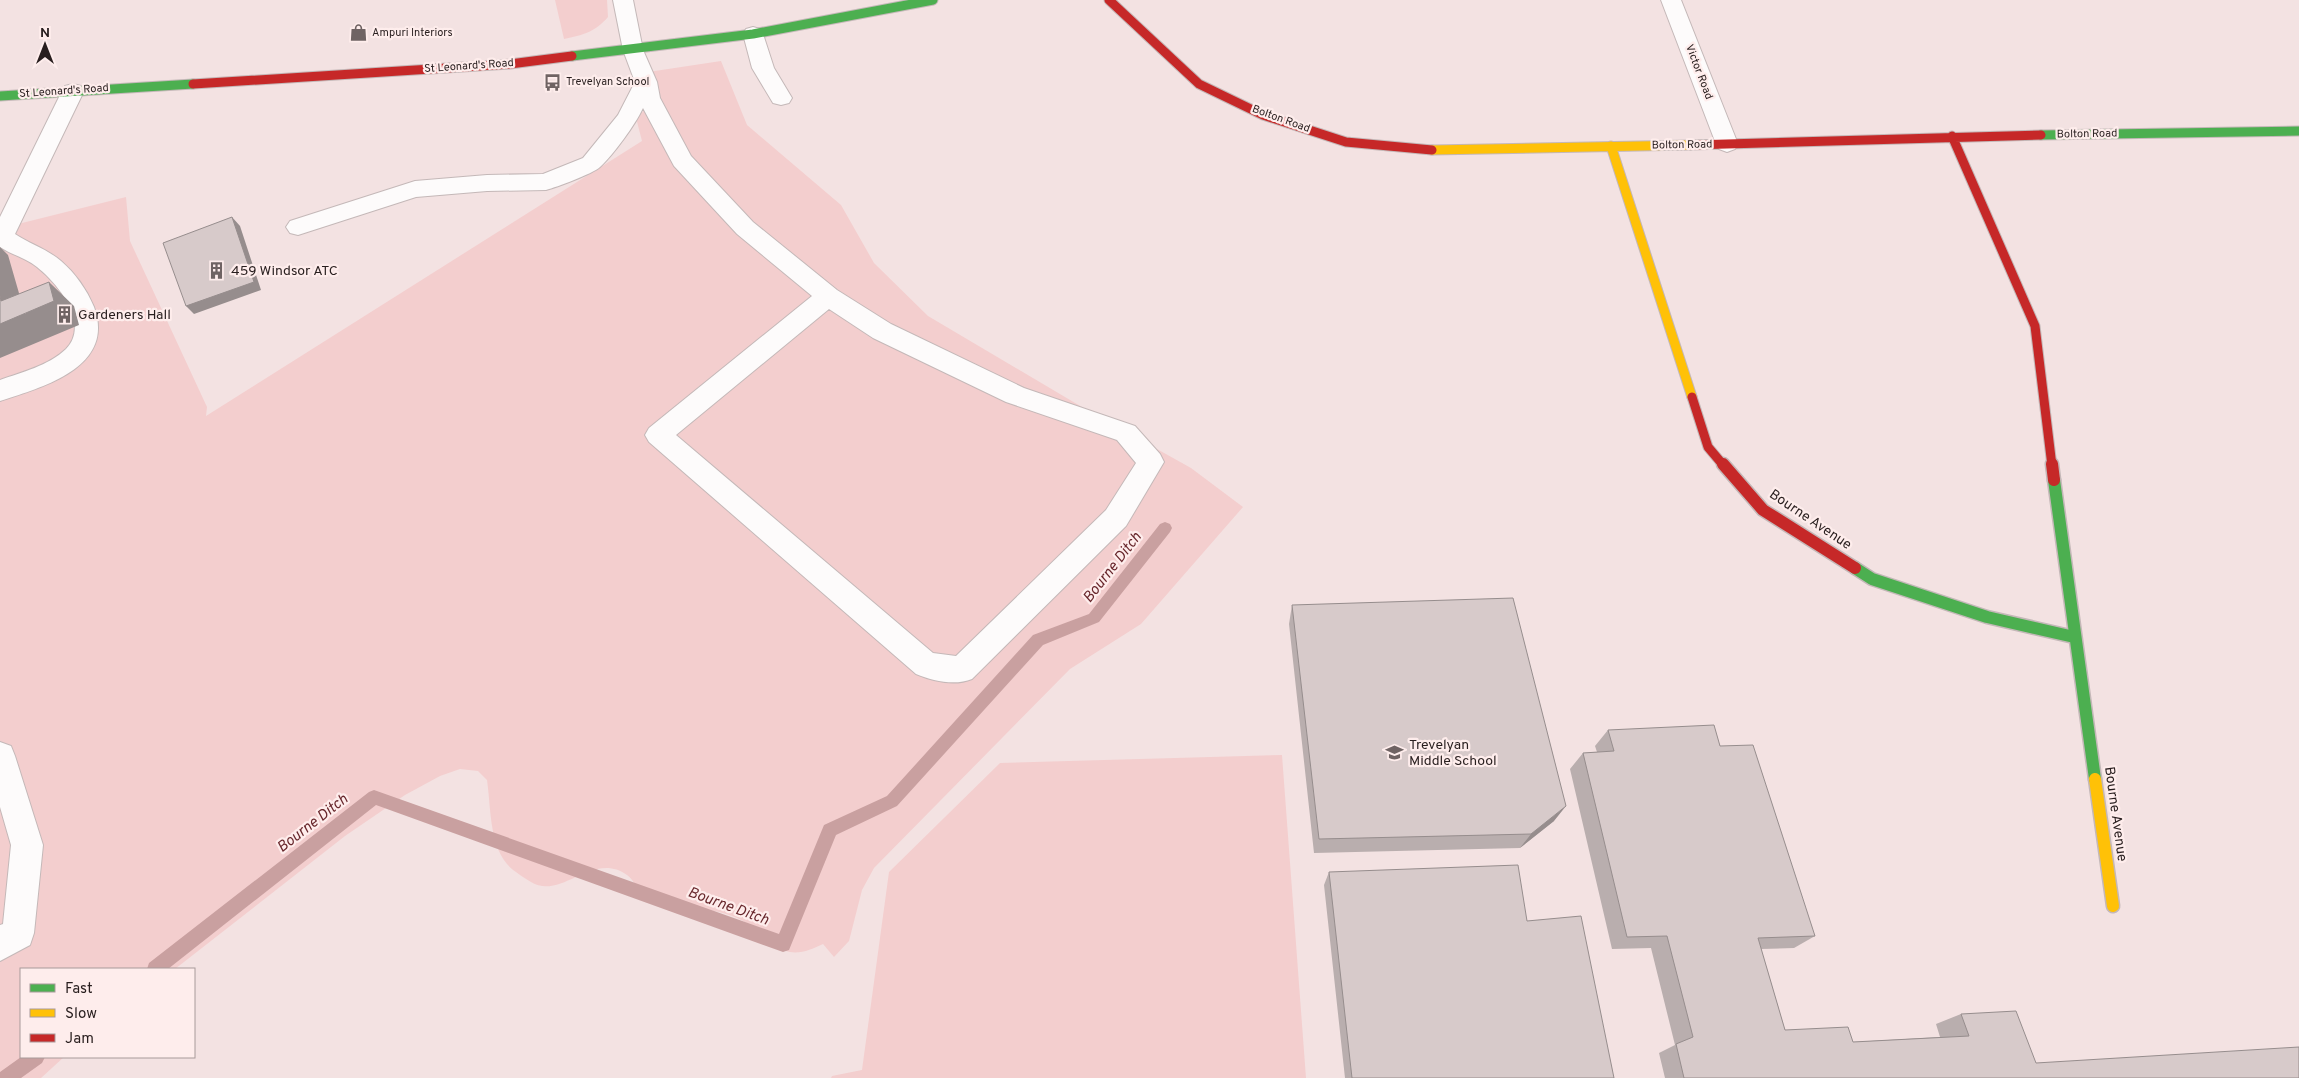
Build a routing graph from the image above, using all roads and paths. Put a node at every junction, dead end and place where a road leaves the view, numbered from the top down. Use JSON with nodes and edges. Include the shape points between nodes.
{"nodes":[{"id":1,"x":623,"y":0,"type":"edge"},
{"id":2,"x":933,"y":0,"type":"edge"},
{"id":3,"x":1109,"y":0,"type":"edge"},
{"id":4,"x":1671,"y":0,"type":"edge"},
{"id":5,"x":753,"y":34,"type":"junction"},
{"id":6,"x":632,"y":50,"type":"junction"},
{"id":7,"x":646,"y":82,"type":"junction"},
{"id":8,"x":74,"y":91,"type":"junction"},
{"id":9,"x":0,"y":96,"type":"edge"},
{"id":10,"x":781,"y":98,"type":"dead end"},
{"id":11,"x":2299,"y":131,"type":"edge"},
{"id":12,"x":1952,"y":136,"type":"junction"},
{"id":13,"x":1727,"y":144,"type":"junction"},
{"id":14,"x":1611,"y":146,"type":"junction"},
{"id":15,"x":298,"y":227,"type":"dead end"},
{"id":16,"x":3,"y":228,"type":"edge"},
{"id":17,"x":828,"y":296,"type":"junction"},
{"id":18,"x":0,"y":391,"type":"edge"},
{"id":19,"x":2074,"y":637,"type":"junction"},
{"id":20,"x":0,"y":756,"type":"edge"},
{"id":21,"x":2113,"y":906,"type":"dead end"},
{"id":22,"x":0,"y":944,"type":"edge"}],
"edges":[{"from":1,"to":6,"type":"street"},
{"from":2,"to":5,"type":"street","name":"St Leonard's Road"},
{"from":3,"to":14,"type":"street","name":"Bolton Road","via":[[1199,84],[1263,115],[1346,142],[1432,150]]},
{"from":4,"to":13,"type":"street","name":"Victor Road"},
{"from":5,"to":6,"type":"street","name":"St Leonard's Road"},
{"from":5,"to":10,"type":"street","via":[[763,68]]},
{"from":6,"to":7,"type":"street"},
{"from":6,"to":8,"type":"street","name":"St Leonard's Road","via":[[510,64]]},
{"from":7,"to":15,"type":"street","via":[[627,120],[591,163],[546,182],[487,183],[415,190]]},
{"from":7,"to":17,"type":"street","via":[[650,98],[682,161],[744,228]]},
{"from":8,"to":9,"type":"street","name":"St Leonard's Road"},
{"from":8,"to":16,"type":"street"},
{"from":11,"to":12,"type":"street","name":"Bolton Road"},
{"from":12,"to":13,"type":"street","name":"Bolton Road"},
{"from":12,"to":19,"type":"street","name":"Bourne Avenue","via":[[2035,326]]},
{"from":13,"to":14,"type":"street","name":"Bolton Road"},
{"from":14,"to":19,"type":"street","name":"Bourne Avenue","via":[[1708,447],[1763,510],[1872,579],[1987,617]]},
{"from":16,"to":18,"type":"street","via":[[56,270],[79,297],[86,322],[85,338],[76,354],[56,368]]},
{"from":17,"to":17,"type":"street","via":[[882,331],[1015,395],[1126,433],[1151,462],[1116,518],[962,670],[926,665],[658,435]]},
{"from":19,"to":21,"type":"street","name":"Bourne Avenue"},
{"from":20,"to":22,"type":"street","via":[[27,845],[18,933]]}]}
